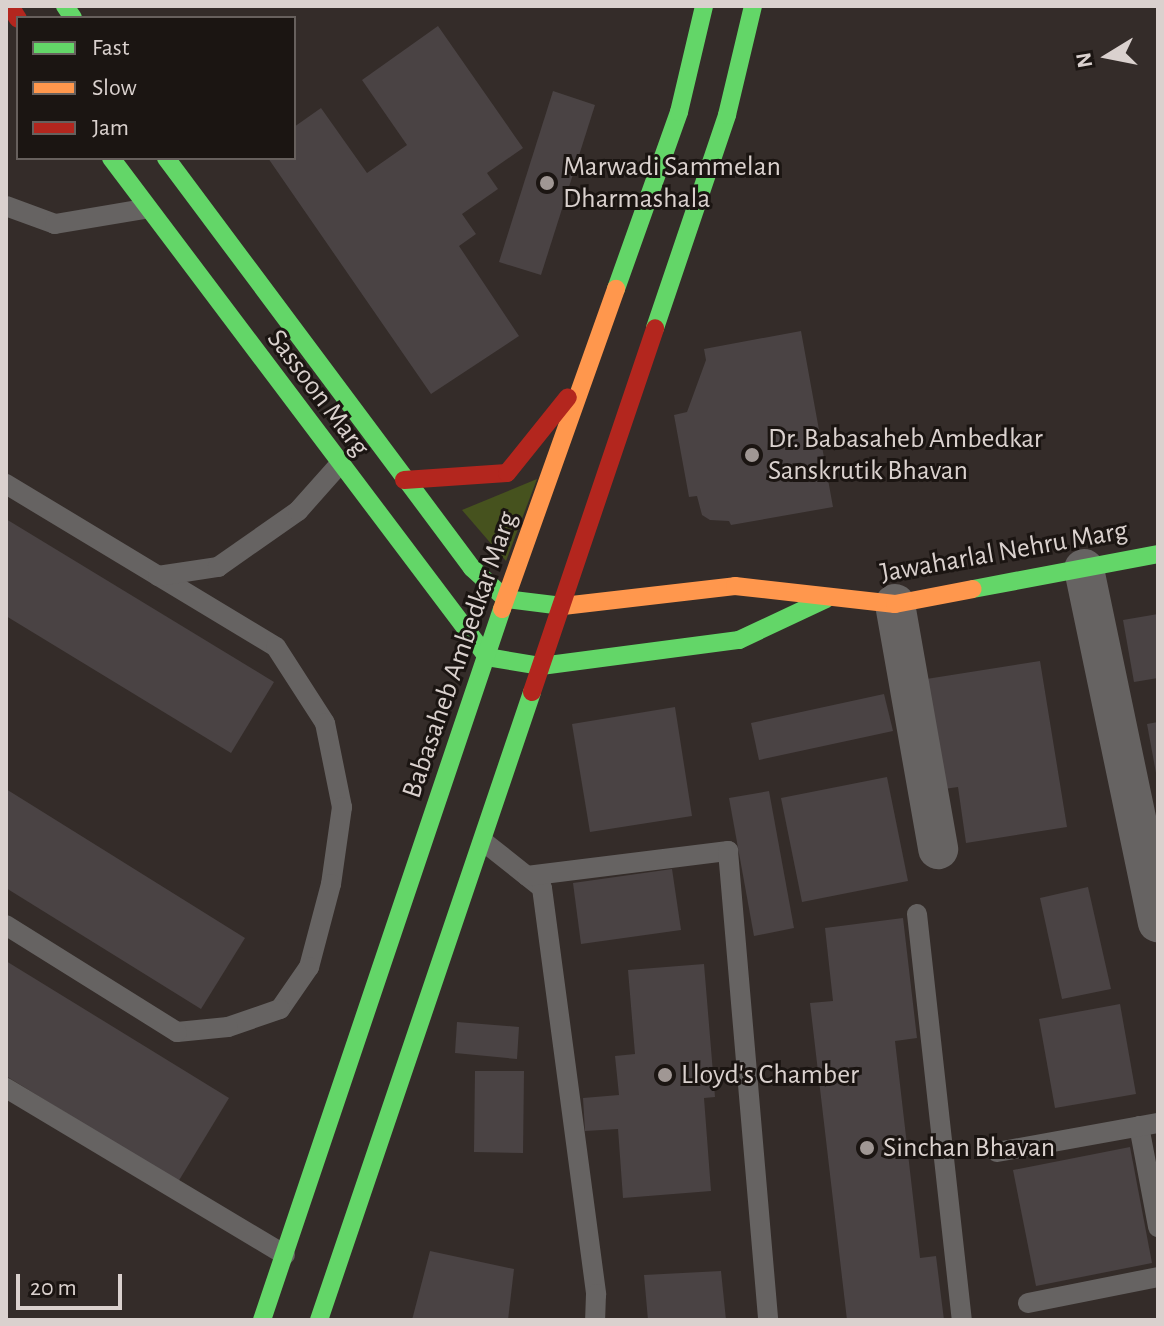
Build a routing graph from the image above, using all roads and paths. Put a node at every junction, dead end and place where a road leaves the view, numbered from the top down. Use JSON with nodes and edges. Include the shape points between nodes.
{"nodes":[{"id":1,"x":704,"y":6,"type":"edge"},
{"id":2,"x":753,"y":6,"type":"edge"},
{"id":3,"x":112,"y":160,"type":"edge"},
{"id":4,"x":167,"y":160,"type":"edge"},
{"id":5,"x":6,"y":206,"type":"edge"},
{"id":6,"x":145,"y":209,"type":"junction"},
{"id":7,"x":592,"y":367,"type":"junction"},
{"id":8,"x":338,"y":466,"type":"junction"},
{"id":9,"x":404,"y":480,"type":"junction"},
{"id":10,"x":6,"y":484,"type":"edge"},
{"id":11,"x":1158,"y":554,"type":"edge"},
{"id":12,"x":1084,"y":569,"type":"junction"},
{"id":13,"x":158,"y":576,"type":"junction"},
{"id":14,"x":506,"y":599,"type":"junction"},
{"id":15,"x":826,"y":599,"type":"junction"},
{"id":16,"x":895,"y":604,"type":"junction"},
{"id":17,"x":563,"y":606,"type":"junction"},
{"id":18,"x":487,"y":657,"type":"junction"},
{"id":19,"x":541,"y":666,"type":"junction"},
{"id":20,"x":484,"y":842,"type":"junction"},
{"id":21,"x":938,"y":849,"type":"dead end"},
{"id":22,"x":527,"y":876,"type":"junction"},
{"id":23,"x":917,"y":914,"type":"dead end"},
{"id":24,"x":1158,"y":922,"type":"edge"},
{"id":25,"x":6,"y":925,"type":"edge"},
{"id":26,"x":6,"y":1088,"type":"edge"},
{"id":27,"x":1148,"y":1124,"type":"edge"},
{"id":28,"x":997,"y":1152,"type":"dead end"},
{"id":29,"x":1158,"y":1227,"type":"edge"},
{"id":30,"x":285,"y":1255,"type":"junction"},
{"id":31,"x":1158,"y":1277,"type":"edge"},
{"id":32,"x":1028,"y":1303,"type":"dead end"},
{"id":33,"x":262,"y":1320,"type":"edge"},
{"id":34,"x":319,"y":1320,"type":"edge"},
{"id":35,"x":595,"y":1320,"type":"edge"},
{"id":36,"x":768,"y":1320,"type":"edge"},
{"id":37,"x":962,"y":1320,"type":"edge"}],
"edges":[{"from":1,"to":7,"type":"main road","name":"Babasaheb Ambedkar Marg","via":[[679,112]]},
{"from":2,"to":17,"type":"main road","via":[[727,115]]},
{"from":3,"to":6,"type":"main road","name":"Sassoon Marg"},
{"from":4,"to":9,"type":"main road","name":"Sassoon Marg"},
{"from":5,"to":6,"type":"lane","via":[[55,224]]},
{"from":6,"to":8,"type":"main road","name":"Sassoon Marg"},
{"from":7,"to":9,"type":"main road","via":[[507,473]]},
{"from":7,"to":14,"type":"main road","name":"Babasaheb Ambedkar Marg"},
{"from":8,"to":13,"type":"lane","via":[[298,511],[218,567]]},
{"from":8,"to":18,"type":"main road","name":"Sassoon Marg"},
{"from":9,"to":14,"type":"main road","name":"Sassoon Marg","via":[[472,568]]},
{"from":10,"to":13,"type":"lane"},
{"from":11,"to":12,"type":"main road","name":"Jawaharlal Nehru Marg"},
{"from":12,"to":16,"type":"main road","name":"Jawaharlal Nehru Marg"},
{"from":12,"to":24,"type":"street"},
{"from":13,"to":25,"type":"lane","via":[[276,647],[325,723],[342,807],[331,884],[309,967],[280,1009],[228,1027],[177,1032]]},
{"from":14,"to":17,"type":"main road"},
{"from":14,"to":18,"type":"main road","name":"Babasaheb Ambedkar Marg"},
{"from":15,"to":16,"type":"main road","name":"Jawaharlal Nehru Marg"},
{"from":15,"to":17,"type":"main road","via":[[735,586]]},
{"from":15,"to":19,"type":"main road","name":"Jawaharlal Nehru Marg","via":[[739,640]]},
{"from":16,"to":21,"type":"street"},
{"from":17,"to":19,"type":"main road"},
{"from":18,"to":19,"type":"main road","name":"Jawaharlal Nehru Marg"},
{"from":18,"to":30,"type":"main road","name":"Babasaheb Ambedkar Marg"},
{"from":19,"to":20,"type":"main road"},
{"from":20,"to":22,"type":"lane"},
{"from":20,"to":34,"type":"main road"},
{"from":22,"to":35,"type":"lane","via":[[542,888],[596,1294]]},
{"from":22,"to":36,"type":"lane","via":[[728,851]]},
{"from":23,"to":37,"type":"lane"},
{"from":26,"to":30,"type":"lane"},
{"from":27,"to":28,"type":"lane"},
{"from":27,"to":29,"type":"lane"},
{"from":30,"to":33,"type":"main road","name":"Babasaheb Ambedkar Marg"},
{"from":31,"to":32,"type":"lane"}]}
